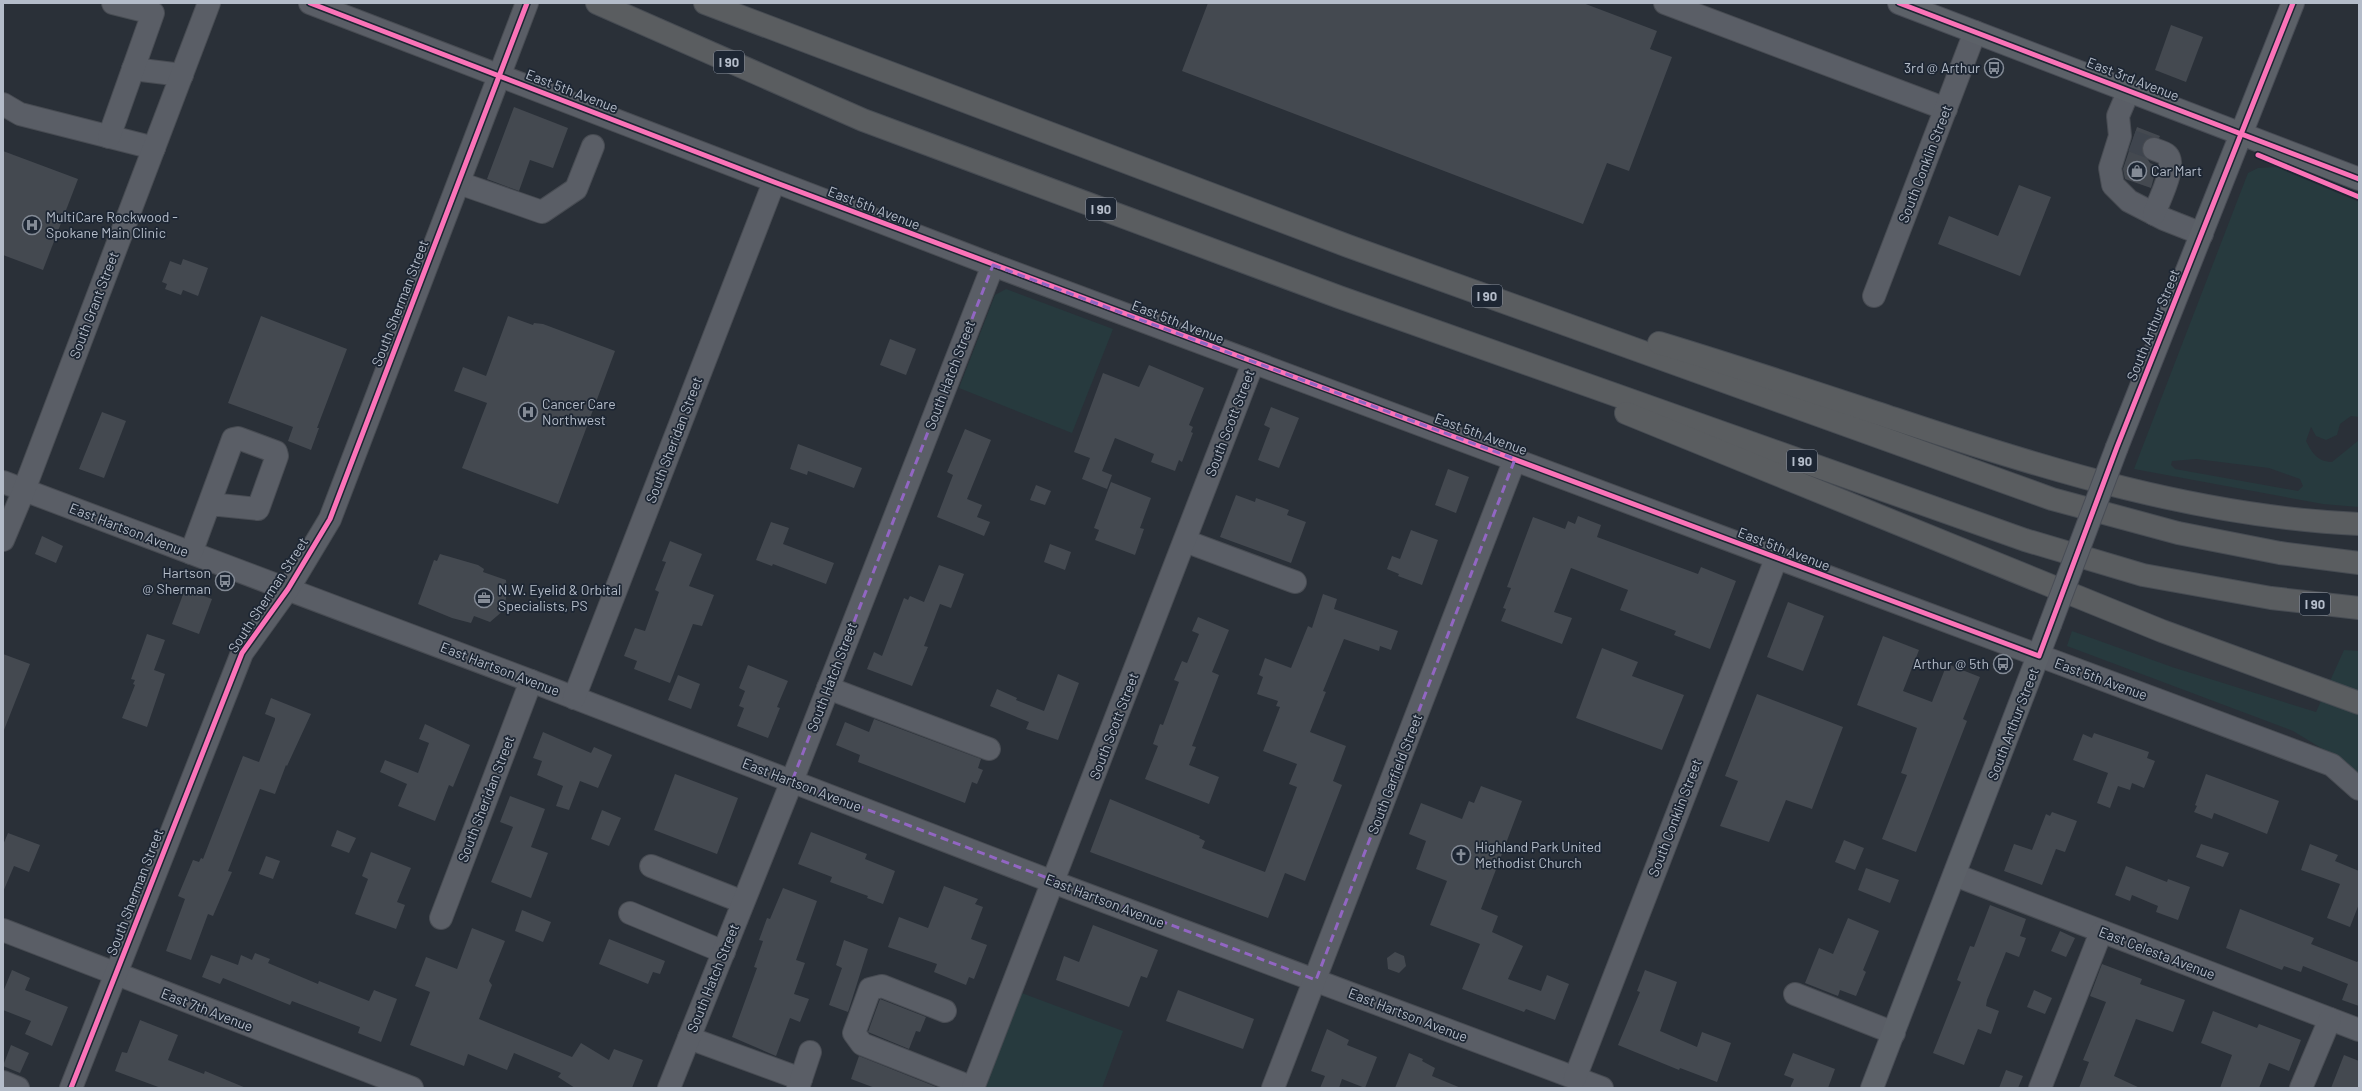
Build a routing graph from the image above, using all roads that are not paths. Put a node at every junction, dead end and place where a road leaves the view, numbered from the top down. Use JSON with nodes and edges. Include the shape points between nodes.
{"nodes":[{"id":1,"x":113,"y":3,"type":"edge"},
{"id":2,"x":209,"y":3,"type":"edge"},
{"id":3,"x":310,"y":3,"type":"edge"},
{"id":4,"x":527,"y":3,"type":"edge"},
{"id":5,"x":597,"y":3,"type":"edge"},
{"id":6,"x":705,"y":3,"type":"edge"},
{"id":7,"x":1665,"y":3,"type":"edge"},
{"id":8,"x":2293,"y":3,"type":"edge"},
{"id":9,"x":1905,"y":4,"type":"edge"},
{"id":10,"x":1692,"y":8,"type":"edge"},
{"id":11,"x":1975,"y":32,"type":"junction"},
{"id":12,"x":133,"y":69,"type":"junction"},
{"id":13,"x":182,"y":75,"type":"junction"},
{"id":14,"x":500,"y":75,"type":"junction"},
{"id":15,"x":2129,"y":90,"type":"junction"},
{"id":16,"x":3,"y":104,"type":"edge"},
{"id":17,"x":1946,"y":109,"type":"junction"},
{"id":18,"x":2243,"y":133,"type":"junction"},
{"id":19,"x":109,"y":137,"type":"junction"},
{"id":20,"x":593,"y":146,"type":"dead end"},
{"id":21,"x":154,"y":148,"type":"junction"},
{"id":22,"x":2154,"y":149,"type":"tunnel mouth"},
{"id":23,"x":2359,"y":179,"type":"edge"},
{"id":24,"x":774,"y":182,"type":"junction"},
{"id":25,"x":459,"y":183,"type":"junction"},
{"id":26,"x":2154,"y":214,"type":"junction"},
{"id":27,"x":2202,"y":234,"type":"junction"},
{"id":28,"x":1348,"y":246,"type":"junction"},
{"id":29,"x":993,"y":265,"type":"junction"},
{"id":30,"x":1874,"y":296,"type":"dead end"},
{"id":31,"x":1339,"y":297,"type":"junction"},
{"id":32,"x":1253,"y":363,"type":"junction"},
{"id":33,"x":1515,"y":459,"type":"junction"},
{"id":34,"x":3,"y":482,"type":"edge"},
{"id":35,"x":24,"y":490,"type":"junction"},
{"id":36,"x":210,"y":504,"type":"dead end"},
{"id":37,"x":2359,"y":524,"type":"edge"},
{"id":38,"x":3,"y":540,"type":"edge"},
{"id":39,"x":1184,"y":541,"type":"junction"},
{"id":40,"x":191,"y":553,"type":"junction"},
{"id":41,"x":1776,"y":559,"type":"junction"},
{"id":42,"x":2359,"y":563,"type":"edge"},
{"id":43,"x":1295,"y":582,"type":"dead end"},
{"id":44,"x":288,"y":589,"type":"junction"},
{"id":45,"x":2359,"y":608,"type":"edge"},
{"id":46,"x":2039,"y":656,"type":"junction"},
{"id":47,"x":531,"y":681,"type":"junction"},
{"id":48,"x":828,"y":688,"type":"junction"},
{"id":49,"x":574,"y":698,"type":"junction"},
{"id":50,"x":2359,"y":703,"type":"edge"},
{"id":51,"x":990,"y":748,"type":"dead end"},
{"id":52,"x":792,"y":781,"type":"junction"},
{"id":53,"x":2359,"y":789,"type":"edge"},
{"id":54,"x":651,"y":866,"type":"dead end"},
{"id":55,"x":1955,"y":875,"type":"junction"},
{"id":56,"x":1054,"y":882,"type":"junction"},
{"id":57,"x":743,"y":902,"type":"junction"},
{"id":58,"x":630,"y":914,"type":"dead end"},
{"id":59,"x":441,"y":918,"type":"dead end"},
{"id":60,"x":3,"y":930,"type":"edge"},
{"id":61,"x":2101,"y":932,"type":"junction"},
{"id":62,"x":724,"y":952,"type":"junction"},
{"id":63,"x":115,"y":974,"type":"junction"},
{"id":64,"x":1316,"y":980,"type":"junction"},
{"id":65,"x":1795,"y":994,"type":"dead end"},
{"id":66,"x":946,"y":1011,"type":"dead end"},
{"id":67,"x":2330,"y":1018,"type":"junction"},
{"id":68,"x":2359,"y":1030,"type":"edge"},
{"id":69,"x":1894,"y":1033,"type":"junction"},
{"id":70,"x":689,"y":1038,"type":"junction"},
{"id":71,"x":810,"y":1052,"type":"dead end"},
{"id":72,"x":1564,"y":1079,"type":"edge"},
{"id":73,"x":3,"y":1082,"type":"edge"},
{"id":74,"x":800,"y":1084,"type":"edge"},
{"id":75,"x":18,"y":1088,"type":"edge"},
{"id":76,"x":71,"y":1088,"type":"edge"},
{"id":77,"x":412,"y":1088,"type":"edge"},
{"id":78,"x":669,"y":1088,"type":"edge"},
{"id":79,"x":973,"y":1088,"type":"edge"},
{"id":80,"x":1274,"y":1088,"type":"edge"},
{"id":81,"x":1602,"y":1088,"type":"edge"},
{"id":82,"x":1872,"y":1088,"type":"edge"},
{"id":83,"x":2040,"y":1088,"type":"edge"},
{"id":84,"x":2301,"y":1088,"type":"edge"}],
"edges":[{"from":1,"to":12,"type":"street","via":[[153,14]]},
{"from":2,"to":13,"type":"street","name":"South Grant Street"},
{"from":3,"to":14,"type":"street","name":"East 5th Avenue"},
{"from":4,"to":14,"type":"street","name":"South Sherman Street"},
{"from":5,"to":31,"type":"highway","number":"I 90","via":[[863,120]]},
{"from":6,"to":28,"type":"highway","number":"I 90"},
{"from":7,"to":10,"type":"street"},
{"from":8,"to":18,"type":"main road","name":"South Arthur Street"},
{"from":9,"to":11,"type":"main road","name":"East 3rd Avenue"},
{"from":10,"to":17,"type":"street"},
{"from":11,"to":15,"type":"main road","name":"East 3rd Avenue"},
{"from":11,"to":17,"type":"street","name":"South Conklin Street"},
{"from":12,"to":13,"type":"street"},
{"from":12,"to":19,"type":"street"},
{"from":13,"to":21,"type":"street","name":"South Grant Street"},
{"from":14,"to":24,"type":"street","name":"East 5th Avenue"},
{"from":14,"to":25,"type":"street","name":"South Sherman Street"},
{"from":15,"to":18,"type":"main road","name":"East 3rd Avenue"},
{"from":15,"to":26,"type":"street","via":[[2118,116],[2126,138],[2110,168],[2113,186],[2129,201]]},
{"from":16,"to":19,"type":"street","via":[[20,114]]},
{"from":17,"to":30,"type":"street","name":"South Conklin Street"},
{"from":18,"to":23,"type":"main road","name":"East 3rd Avenue"},
{"from":18,"to":27,"type":"main road","name":"South Arthur Street"},
{"from":19,"to":21,"type":"street"},
{"from":20,"to":25,"type":"street","via":[[576,189],[542,212]]},
{"from":21,"to":35,"type":"street","name":"South Grant Street"},
{"from":22,"to":26,"type":"street","via":[[2167,154],[2171,161],[2170,174]]},
{"from":24,"to":29,"type":"street","name":"East 5th Avenue"},
{"from":24,"to":49,"type":"street","name":"South Sheridan Street"},
{"from":25,"to":44,"type":"street","name":"South Sherman Street","via":[[330,519]]},
{"from":26,"to":27,"type":"street"},
{"from":27,"to":46,"type":"main road","name":"South Arthur Street","bridge":true,"via":[[2117,448]]},
{"from":28,"to":37,"type":"highway","via":[[1734,366],[2074,476],[2223,508],[2323,522]]},
{"from":28,"to":42,"type":"highway","number":"I 90","via":[[2052,499],[2171,531],[2280,553]]},
{"from":29,"to":32,"type":"street","name":"East 5th Avenue"},
{"from":29,"to":48,"type":"street","name":"South Hatch Street"},
{"from":31,"to":45,"type":"highway","number":"I 90","via":[[2025,540],[2143,574],[2271,598]]},
{"from":31,"to":50,"type":"highway","via":[[2162,631]]},
{"from":32,"to":33,"type":"street","name":"East 5th Avenue"},
{"from":32,"to":39,"type":"street","name":"South Scott Street"},
{"from":33,"to":41,"type":"street","name":"East 5th Avenue"},
{"from":33,"to":64,"type":"street","name":"South Garfield Street"},
{"from":34,"to":35,"type":"street","name":"East Hartson Avenue"},
{"from":35,"to":38,"type":"street","name":"South Grant Street"},
{"from":35,"to":40,"type":"street","name":"East Hartson Avenue"},
{"from":36,"to":40,"type":"street"},
{"from":39,"to":43,"type":"street"},
{"from":39,"to":56,"type":"street","name":"South Scott Street"},
{"from":40,"to":44,"type":"street","name":"East Hartson Avenue"},
{"from":41,"to":46,"type":"street","name":"East 5th Avenue"},
{"from":41,"to":72,"type":"street","name":"South Conklin Street"},
{"from":44,"to":47,"type":"street","name":"East Hartson Avenue"},
{"from":44,"to":63,"type":"street","name":"South Sherman Street","via":[[242,653]]},
{"from":46,"to":53,"type":"street","name":"East 5th Avenue","via":[[2332,765]]},
{"from":46,"to":55,"type":"main road","name":"South Arthur Street"},
{"from":47,"to":49,"type":"street","name":"East Hartson Avenue"},
{"from":47,"to":59,"type":"street","name":"South Sheridan Street"},
{"from":48,"to":51,"type":"street"},
{"from":48,"to":52,"type":"street","name":"South Hatch Street"},
{"from":49,"to":52,"type":"street","name":"East Hartson Avenue"},
{"from":52,"to":56,"type":"street","name":"East Hartson Avenue"},
{"from":52,"to":57,"type":"street","name":"South Hatch Street"},
{"from":54,"to":57,"type":"street"},
{"from":55,"to":61,"type":"street","name":"East Celesta Avenue"},
{"from":55,"to":69,"type":"main road","name":"South Arthur Street"},
{"from":56,"to":64,"type":"street","name":"East Hartson Avenue"},
{"from":56,"to":79,"type":"street","name":"South Scott Street"},
{"from":57,"to":62,"type":"street","name":"South Hatch Street"},
{"from":58,"to":62,"type":"street"},
{"from":60,"to":63,"type":"street","name":"East 7th Avenue"},
{"from":61,"to":67,"type":"street","name":"East Celesta Avenue"},
{"from":61,"to":83,"type":"street"},
{"from":62,"to":70,"type":"street","name":"South Hatch Street"},
{"from":63,"to":76,"type":"street","name":"South Sherman Street"},
{"from":63,"to":77,"type":"street","name":"East 7th Avenue"},
{"from":64,"to":72,"type":"street","name":"East Hartson Avenue"},
{"from":64,"to":80,"type":"street","name":"South Garfield Street"},
{"from":65,"to":69,"type":"street"},
{"from":66,"to":79,"type":"street","via":[[877,986],[870,989],[854,1033],[862,1044]]},
{"from":67,"to":68,"type":"street","name":"East Celesta Avenue"},
{"from":67,"to":84,"type":"street"},
{"from":69,"to":82,"type":"main road","name":"South Arthur Street"},
{"from":70,"to":74,"type":"street"},
{"from":70,"to":78,"type":"street","name":"South Hatch Street"},
{"from":71,"to":74,"type":"street"},
{"from":72,"to":81,"type":"street","name":"East Hartson Avenue"},
{"from":73,"to":75,"type":"street"}]}
